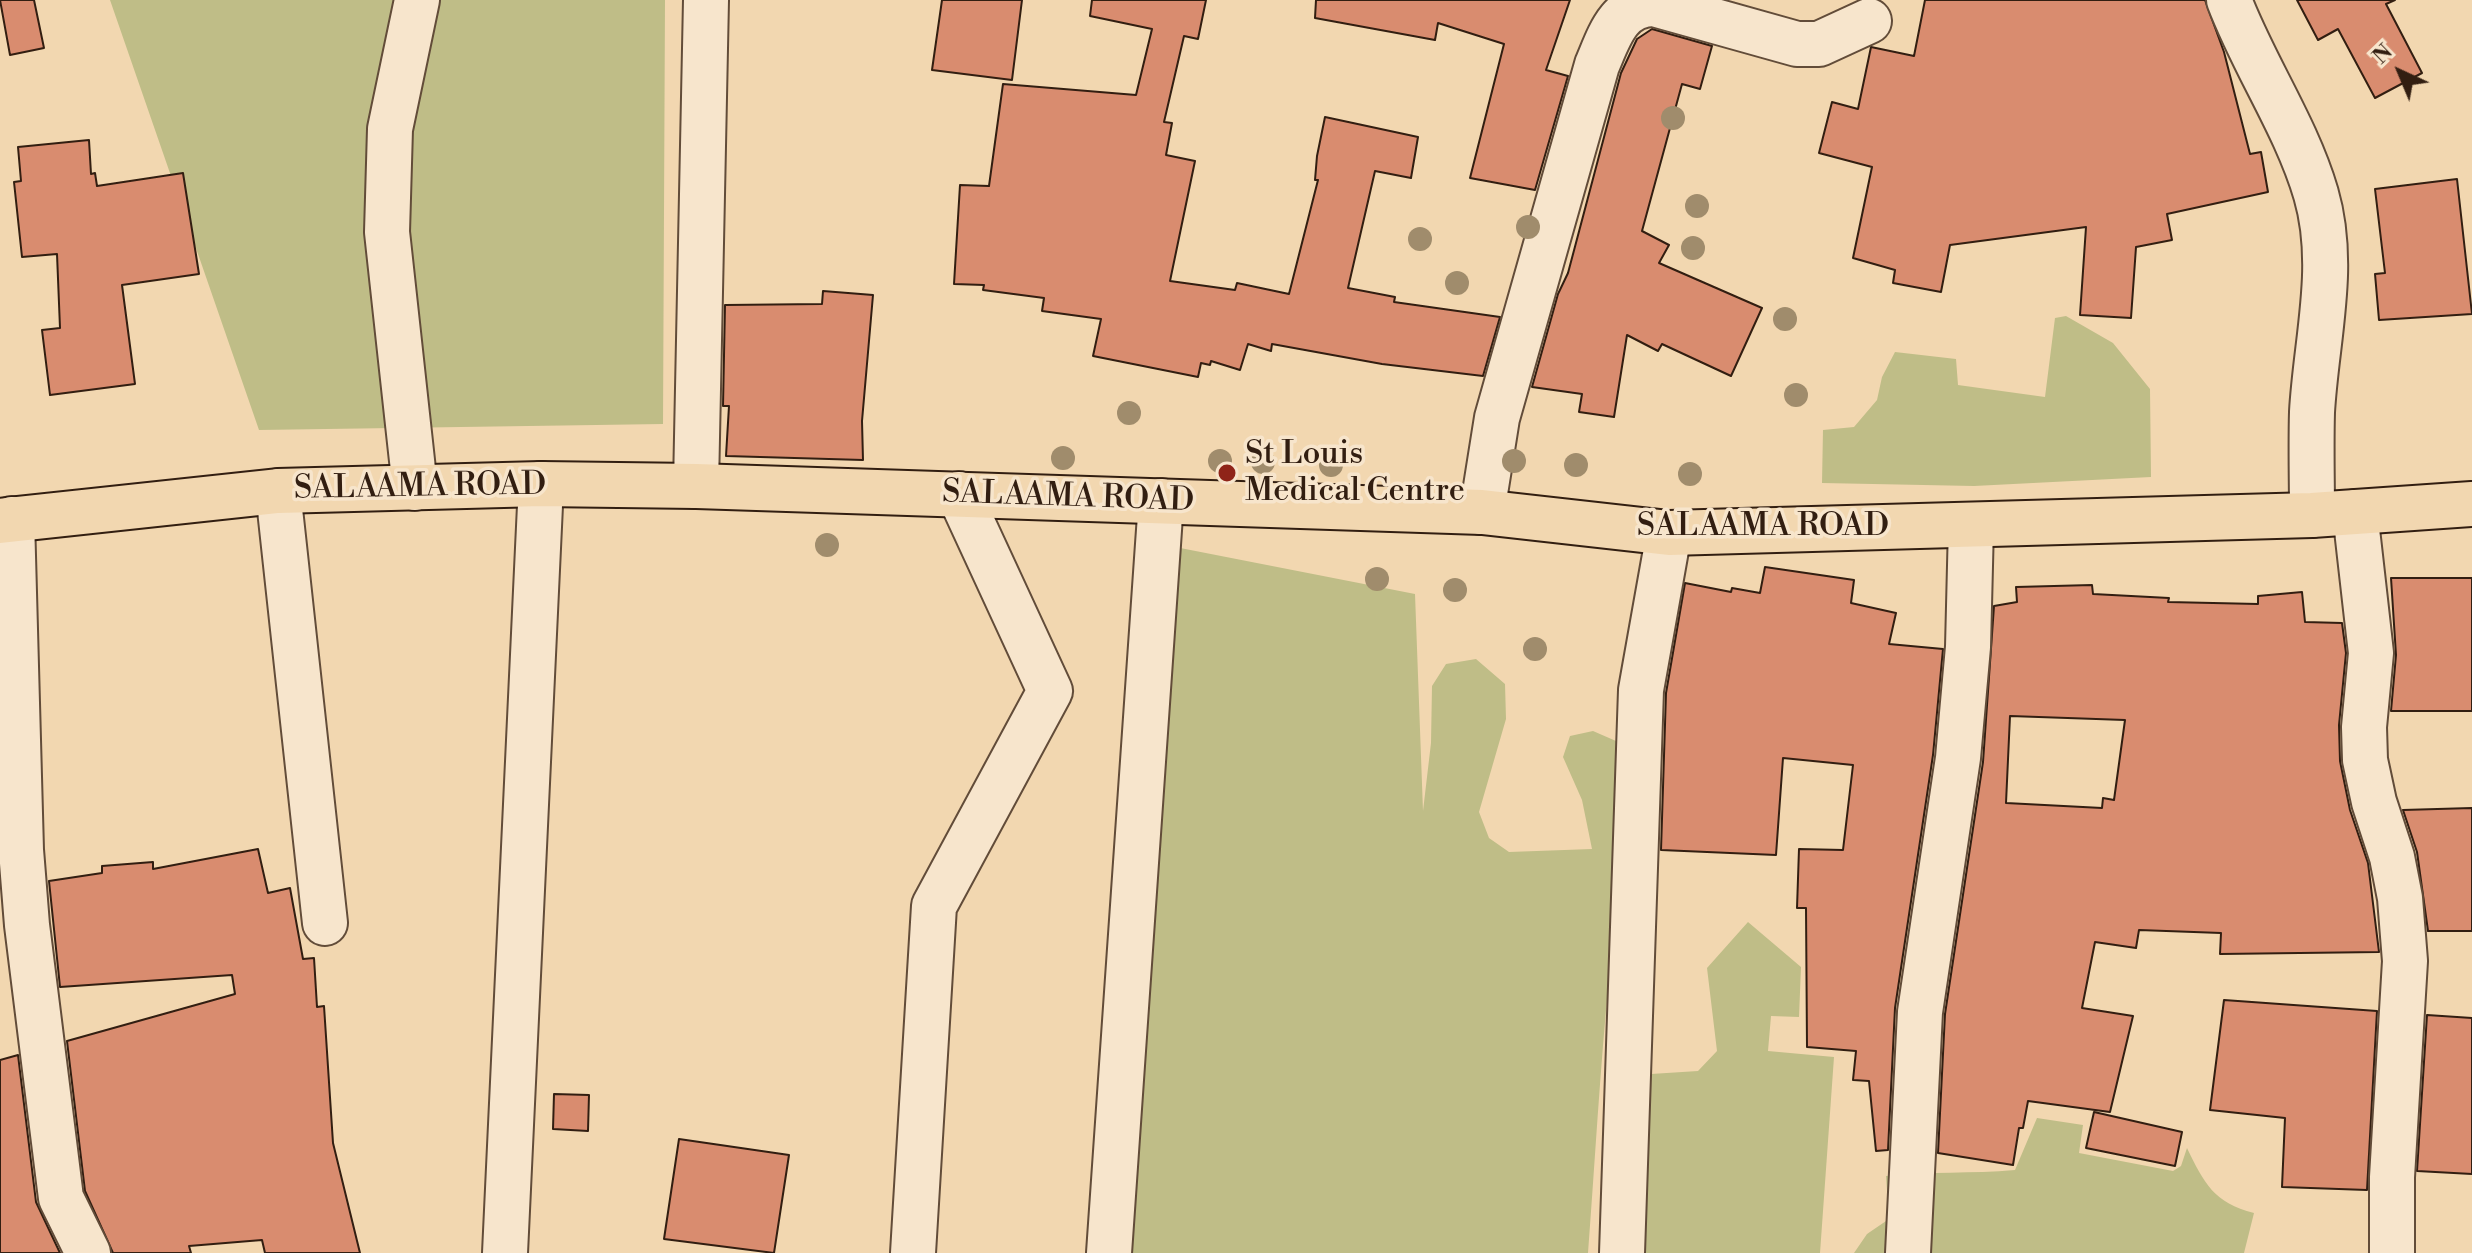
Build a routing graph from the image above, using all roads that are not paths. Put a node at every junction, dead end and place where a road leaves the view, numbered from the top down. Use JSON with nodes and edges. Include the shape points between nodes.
{"nodes":[{"id":1,"x":417,"y":0,"type":"edge"},
{"id":2,"x":706,"y":0,"type":"edge"},
{"id":3,"x":2229,"y":0,"type":"edge"},
{"id":4,"x":1869,"y":21,"type":"dead end"},
{"id":5,"x":541,"y":484,"type":"junction"},
{"id":6,"x":696,"y":486,"type":"junction"},
{"id":7,"x":415,"y":488,"type":"junction"},
{"id":8,"x":278,"y":491,"type":"junction"},
{"id":9,"x":959,"y":494,"type":"junction"},
{"id":10,"x":1161,"y":501,"type":"junction"},
{"id":11,"x":2472,"y":504,"type":"edge"},
{"id":12,"x":1482,"y":512,"type":"junction"},
{"id":13,"x":2355,"y":512,"type":"junction"},
{"id":14,"x":2312,"y":515,"type":"junction"},
{"id":15,"x":6,"y":520,"type":"edge"},
{"id":16,"x":1971,"y":525,"type":"junction"},
{"id":17,"x":1669,"y":533,"type":"junction"},
{"id":18,"x":325,"y":923,"type":"dead end"},
{"id":19,"x":88,"y":1253,"type":"edge"},
{"id":20,"x":505,"y":1253,"type":"edge"},
{"id":21,"x":913,"y":1253,"type":"edge"},
{"id":22,"x":1109,"y":1253,"type":"edge"},
{"id":23,"x":1622,"y":1253,"type":"edge"},
{"id":24,"x":1908,"y":1253,"type":"edge"},
{"id":25,"x":2392,"y":1253,"type":"edge"}],
"edges":[{"from":1,"to":7,"type":"street","via":[[390,129],[387,232]]},
{"from":2,"to":6,"type":"street"},
{"from":3,"to":14,"type":"street","via":[[2296,144],[2316,195],[2324,236],[2325,285],[2312,412]]},
{"from":4,"to":12,"type":"street","via":[[1819,44],[1748,32],[1654,4],[1633,7],[1615,24],[1597,65],[1518,337],[1497,418]]},
{"from":5,"to":6,"type":"main road","name":"SALAAMA ROAD"},
{"from":5,"to":7,"type":"main road","name":"SALAAMA ROAD"},
{"from":5,"to":20,"type":"street"},
{"from":6,"to":9,"type":"main road","name":"SALAAMA ROAD"},
{"from":7,"to":8,"type":"main road","name":"SALAAMA ROAD"},
{"from":8,"to":15,"type":"main road","name":"SALAAMA ROAD"},
{"from":8,"to":18,"type":"street"},
{"from":9,"to":10,"type":"main road","name":"SALAAMA ROAD"},
{"from":9,"to":21,"type":"street","via":[[1050,691],[934,906]]},
{"from":10,"to":12,"type":"main road","name":"SALAAMA ROAD"},
{"from":10,"to":22,"type":"street"},
{"from":11,"to":13,"type":"main road","name":"SALAAMA ROAD"},
{"from":12,"to":17,"type":"main road","name":"SALAAMA ROAD"},
{"from":13,"to":14,"type":"main road","name":"SALAAMA ROAD"},
{"from":13,"to":25,"type":"street","via":[[2371,653],[2365,760],[2397,884],[2405,961]]},
{"from":14,"to":16,"type":"main road","name":"SALAAMA ROAD"},
{"from":15,"to":19,"type":"street","via":[[27,925],[61,1198]]},
{"from":16,"to":17,"type":"main road","name":"SALAAMA ROAD"},
{"from":16,"to":24,"type":"street","via":[[1958,758],[1920,1012]]},
{"from":17,"to":23,"type":"street","via":[[1641,690]]}]}
